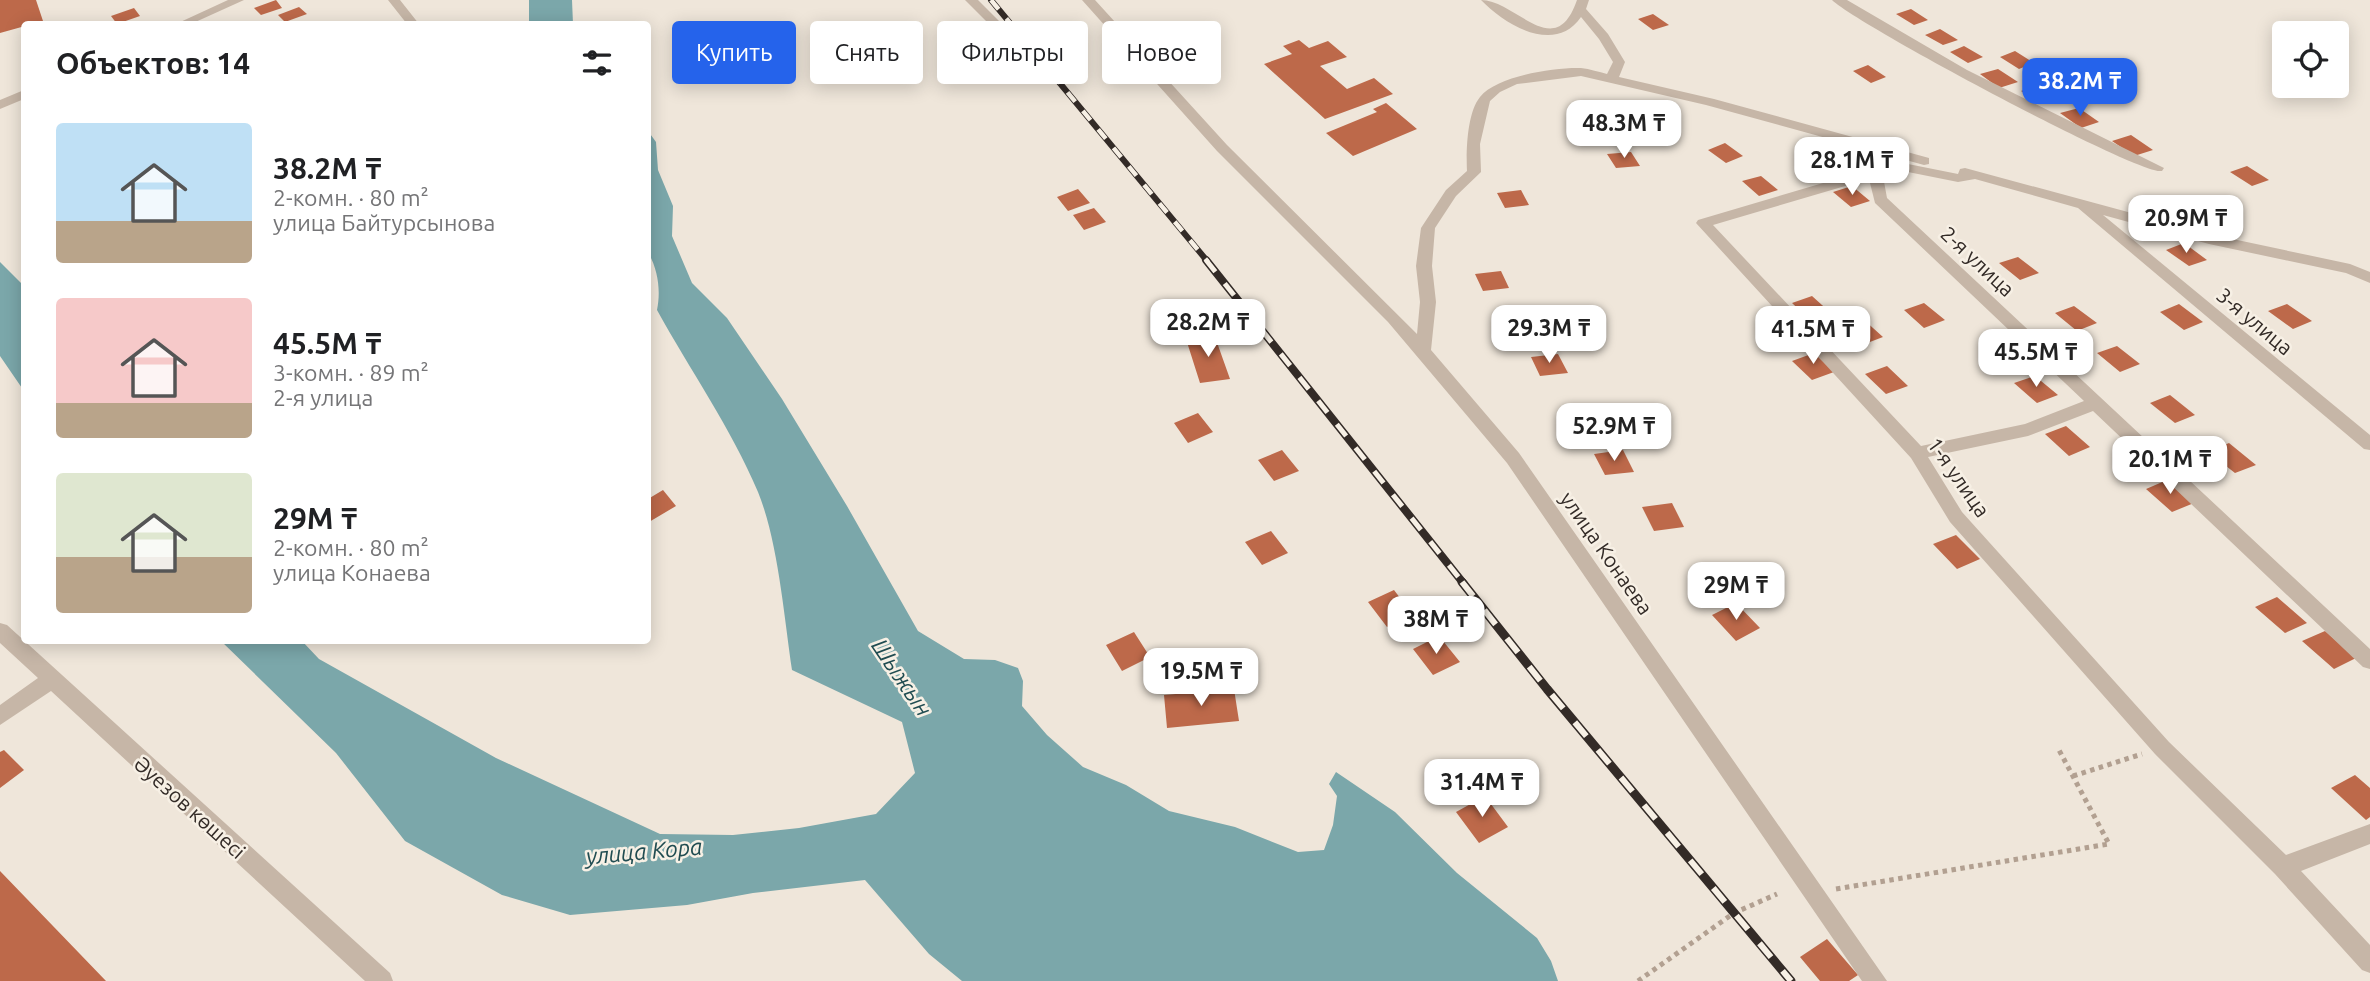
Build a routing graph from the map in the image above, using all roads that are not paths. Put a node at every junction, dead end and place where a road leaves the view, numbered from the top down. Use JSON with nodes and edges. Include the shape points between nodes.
{"nodes":[{"id":1,"x":238,"y":0,"type":"edge"},
{"id":2,"x":394,"y":0,"type":"edge"},
{"id":3,"x":971,"y":0,"type":"edge"},
{"id":4,"x":1088,"y":0,"type":"edge"},
{"id":5,"x":1487,"y":0,"type":"edge"},
{"id":6,"x":1838,"y":0,"type":"edge"},
{"id":7,"x":1582,"y":4,"type":"edge"},
{"id":8,"x":189,"y":21,"type":"edge"},
{"id":9,"x":411,"y":21,"type":"edge"},
{"id":10,"x":993,"y":21,"type":"dead end"},
{"id":11,"x":1560,"y":31,"type":"junction"},
{"id":12,"x":1589,"y":35,"type":"junction"},
{"id":13,"x":1612,"y":79,"type":"junction"},
{"id":14,"x":21,"y":95,"type":"edge"},
{"id":15,"x":0,"y":105,"type":"edge"},
{"id":16,"x":2157,"y":168,"type":"dead end"},
{"id":17,"x":1875,"y":173,"type":"junction"},
{"id":18,"x":1975,"y":175,"type":"junction"},
{"id":19,"x":2080,"y":203,"type":"junction"},
{"id":20,"x":2350,"y":269,"type":"junction"},
{"id":21,"x":2370,"y":269,"type":"edge"},
{"id":22,"x":2370,"y":278,"type":"edge"},
{"id":23,"x":1423,"y":350,"type":"junction"},
{"id":24,"x":2096,"y":403,"type":"junction"},
{"id":25,"x":2370,"y":444,"type":"edge"},
{"id":26,"x":1917,"y":453,"type":"junction"},
{"id":27,"x":0,"y":631,"type":"edge"},
{"id":28,"x":2370,"y":661,"type":"edge"},
{"id":29,"x":51,"y":680,"type":"junction"},
{"id":30,"x":0,"y":716,"type":"edge"},
{"id":31,"x":2370,"y":834,"type":"edge"},
{"id":32,"x":2283,"y":867,"type":"junction"},
{"id":33,"x":2370,"y":962,"type":"edge"},
{"id":34,"x":382,"y":981,"type":"edge"},
{"id":35,"x":1876,"y":981,"type":"edge"}],
"edges":[{"from":1,"to":8,"type":"street"},
{"from":2,"to":9,"type":"street"},
{"from":3,"to":10,"type":"street"},
{"from":4,"to":23,"type":"street","name":"улица Конаева","via":[[1222,148]]},
{"from":5,"to":11,"type":"street","via":[[1535,32]]},
{"from":6,"to":16,"type":"street","via":[[1962,73]]},
{"from":7,"to":11,"type":"street","via":[[1573,24]]},
{"from":7,"to":12,"type":"street"},
{"from":11,"to":12,"type":"street"},
{"from":12,"to":13,"type":"street","via":[[1619,62]]},
{"from":13,"to":18,"type":"street"},
{"from":13,"to":23,"type":"street","via":[[1581,72],[1514,80],[1484,100],[1474,144],[1474,172],[1451,193],[1428,228]]},
{"from":14,"to":15,"type":"street"},
{"from":17,"to":18,"type":"street","name":"1-я улица","via":[[1903,167],[1958,178]]},
{"from":17,"to":24,"type":"street","name":"2-я улица","via":[[1880,200]]},
{"from":17,"to":26,"type":"street","name":"1-я улица","via":[[1703,223]]},
{"from":18,"to":19,"type":"street"},
{"from":19,"to":20,"type":"street","via":[[2209,239]]},
{"from":19,"to":25,"type":"street","name":"3-я улица"},
{"from":20,"to":21,"type":"street"},
{"from":20,"to":22,"type":"street"},
{"from":23,"to":35,"type":"street","name":"улица Конаева","via":[[1513,458]]},
{"from":24,"to":26,"type":"street","via":[[2028,429]]},
{"from":24,"to":28,"type":"street","name":"2-я улица"},
{"from":26,"to":32,"type":"street","name":"1-я улица","via":[[1956,517],[2162,748]]},
{"from":27,"to":29,"type":"street","name":"Әуезов көшесі"},
{"from":29,"to":30,"type":"street"},
{"from":29,"to":34,"type":"street","name":"Әуезов көшесі"},
{"from":31,"to":32,"type":"street"},
{"from":32,"to":33,"type":"street","name":"1-я улица"}]}
